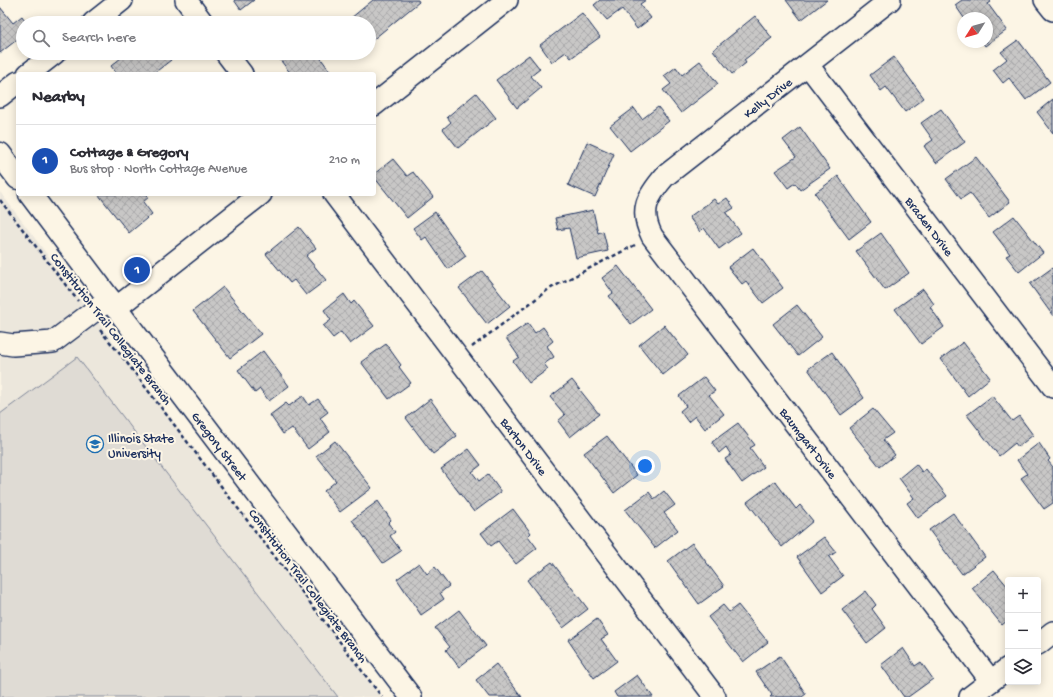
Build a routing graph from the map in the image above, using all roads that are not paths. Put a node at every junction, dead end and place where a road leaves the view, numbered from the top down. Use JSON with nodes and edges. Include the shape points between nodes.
{"nodes":[{"id":1,"x":122,"y":0,"type":"edge"},
{"id":2,"x":186,"y":0,"type":"edge"},
{"id":3,"x":507,"y":0,"type":"edge"},
{"id":4,"x":890,"y":0,"type":"edge"},
{"id":5,"x":1045,"y":0,"type":"edge"},
{"id":6,"x":1053,"y":10,"type":"edge"},
{"id":7,"x":102,"y":16,"type":"edge"},
{"id":8,"x":198,"y":16,"type":"edge"},
{"id":9,"x":46,"y":60,"type":"edge"},
{"id":10,"x":231,"y":60,"type":"edge"},
{"id":11,"x":808,"y":64,"type":"junction"},
{"id":12,"x":31,"y":72,"type":"edge"},
{"id":13,"x":240,"y":72,"type":"edge"},
{"id":14,"x":16,"y":84,"type":"edge"},
{"id":15,"x":0,"y":96,"type":"edge"},
{"id":16,"x":376,"y":103,"type":"edge"},
{"id":17,"x":0,"y":154,"type":"edge"},
{"id":18,"x":16,"y":175,"type":"edge"},
{"id":19,"x":32,"y":196,"type":"edge"},
{"id":20,"x":257,"y":196,"type":"edge"},
{"id":21,"x":336,"y":196,"type":"edge"},
{"id":22,"x":648,"y":197,"type":"joint"},
{"id":23,"x":113,"y":303,"type":"junction"},
{"id":24,"x":0,"y":343,"type":"edge"},
{"id":25,"x":1053,"y":387,"type":"edge"},
{"id":26,"x":1053,"y":632,"type":"edge"},
{"id":27,"x":1041,"y":642,"type":"edge"},
{"id":28,"x":1005,"y":670,"type":"edge"},
{"id":29,"x":991,"y":681,"type":"junction"},
{"id":30,"x":411,"y":697,"type":"edge"},
{"id":31,"x":715,"y":697,"type":"edge"},
{"id":32,"x":970,"y":697,"type":"edge"}],
"edges":[{"from":1,"to":7,"type":"street"},
{"from":2,"to":8,"type":"street"},
{"from":3,"to":16,"type":"street"},
{"from":4,"to":11,"type":"street","name":"Kelly Drive"},
{"from":5,"to":6,"type":"street"},
{"from":9,"to":12,"type":"street"},
{"from":10,"to":13,"type":"street"},
{"from":11,"to":22,"type":"street","name":"Kelly Drive","via":[[665,176]]},
{"from":11,"to":25,"type":"street","name":"Braden Drive"},
{"from":14,"to":15,"type":"street"},
{"from":17,"to":18,"type":"main road"},
{"from":19,"to":23,"type":"main road","name":"Gregory Street"},
{"from":20,"to":23,"type":"street"},
{"from":21,"to":31,"type":"street","name":"Barton Drive"},
{"from":22,"to":29,"type":"street","name":"Baumgart Drive","via":[[645,210],[646,224],[652,236]]},
{"from":23,"to":24,"type":"street","via":[[88,315],[53,342],[12,345]]},
{"from":23,"to":30,"type":"street","name":"Gregory Street"},
{"from":26,"to":27,"type":"street"},
{"from":28,"to":29,"type":"street"},
{"from":29,"to":32,"type":"street"}]}
